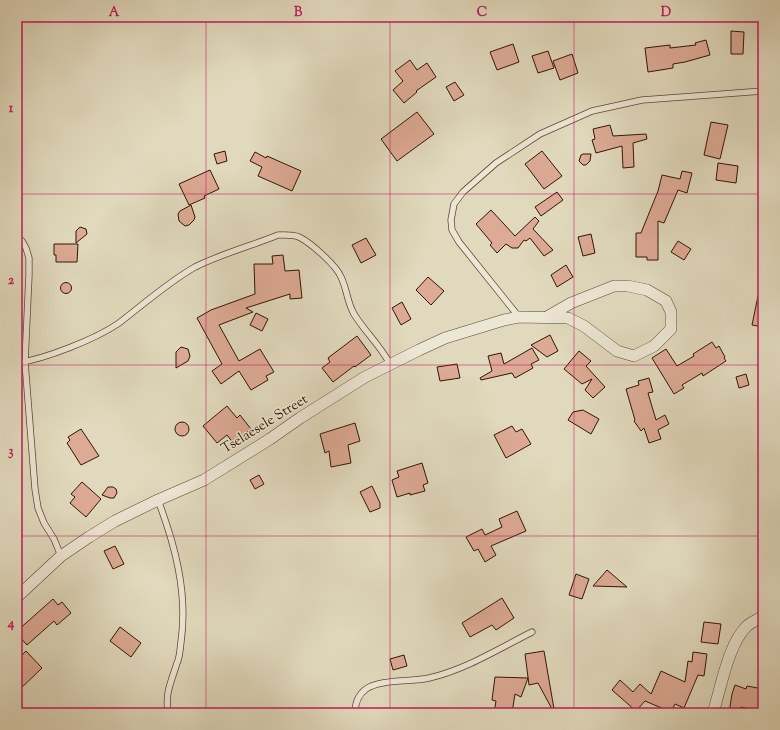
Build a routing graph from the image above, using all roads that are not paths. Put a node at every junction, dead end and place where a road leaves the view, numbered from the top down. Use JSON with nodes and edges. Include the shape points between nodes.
{"nodes":[{"id":1,"x":763,"y":91,"type":"edge"},
{"id":2,"x":17,"y":237,"type":"edge"},
{"id":3,"x":519,"y":317,"type":"junction"},
{"id":4,"x":547,"y":317,"type":"junction"},
{"id":5,"x":25,"y":362,"type":"junction"},
{"id":6,"x":17,"y":363,"type":"edge"},
{"id":7,"x":390,"y":364,"type":"junction"},
{"id":8,"x":158,"y":500,"type":"junction"},
{"id":9,"x":61,"y":556,"type":"junction"},
{"id":10,"x":17,"y":597,"type":"edge"},
{"id":11,"x":763,"y":616,"type":"edge"},
{"id":12,"x":532,"y":632,"type":"dead end"},
{"id":13,"x":168,"y":713,"type":"edge"},
{"id":14,"x":355,"y":713,"type":"edge"},
{"id":15,"x":713,"y":713,"type":"edge"}],
"edges":[{"from":1,"to":3,"type":"lane","via":[[642,100],[592,111],[540,134],[496,163],[463,192],[454,204],[452,230]]},
{"from":2,"to":5,"type":"lane","via":[[22,240],[29,258]]},
{"from":3,"to":4,"type":"street","name":"Tselaesele Street"},
{"from":3,"to":7,"type":"street","name":"Tselaesele Street","via":[[445,338]]},
{"from":4,"to":4,"type":"street","name":"Tselaesele Street","via":[[568,318],[584,326],[617,351],[634,356],[654,346],[672,329],[671,312],[666,301],[647,290],[628,286],[614,286],[571,303]]},
{"from":5,"to":6,"type":"lane"},
{"from":5,"to":7,"type":"lane","via":[[88,340],[118,324],[169,284],[196,267],[278,235],[289,235],[299,237],[333,265],[342,277],[349,305]]},
{"from":5,"to":9,"type":"lane","via":[[38,508]]},
{"from":7,"to":8,"type":"street","name":"Tselaesele Street","via":[[365,377],[204,480]]},
{"from":8,"to":9,"type":"street","name":"Tselaesele Street","via":[[115,521]]},
{"from":8,"to":13,"type":"lane","via":[[179,569],[183,622],[178,662],[166,701]]},
{"from":9,"to":10,"type":"street","name":"Tselaesele Street"},
{"from":11,"to":15,"type":"street","via":[[748,626],[737,639]]},
{"from":12,"to":14,"type":"lane","via":[[459,668],[429,678],[366,689],[358,698]]}]}
